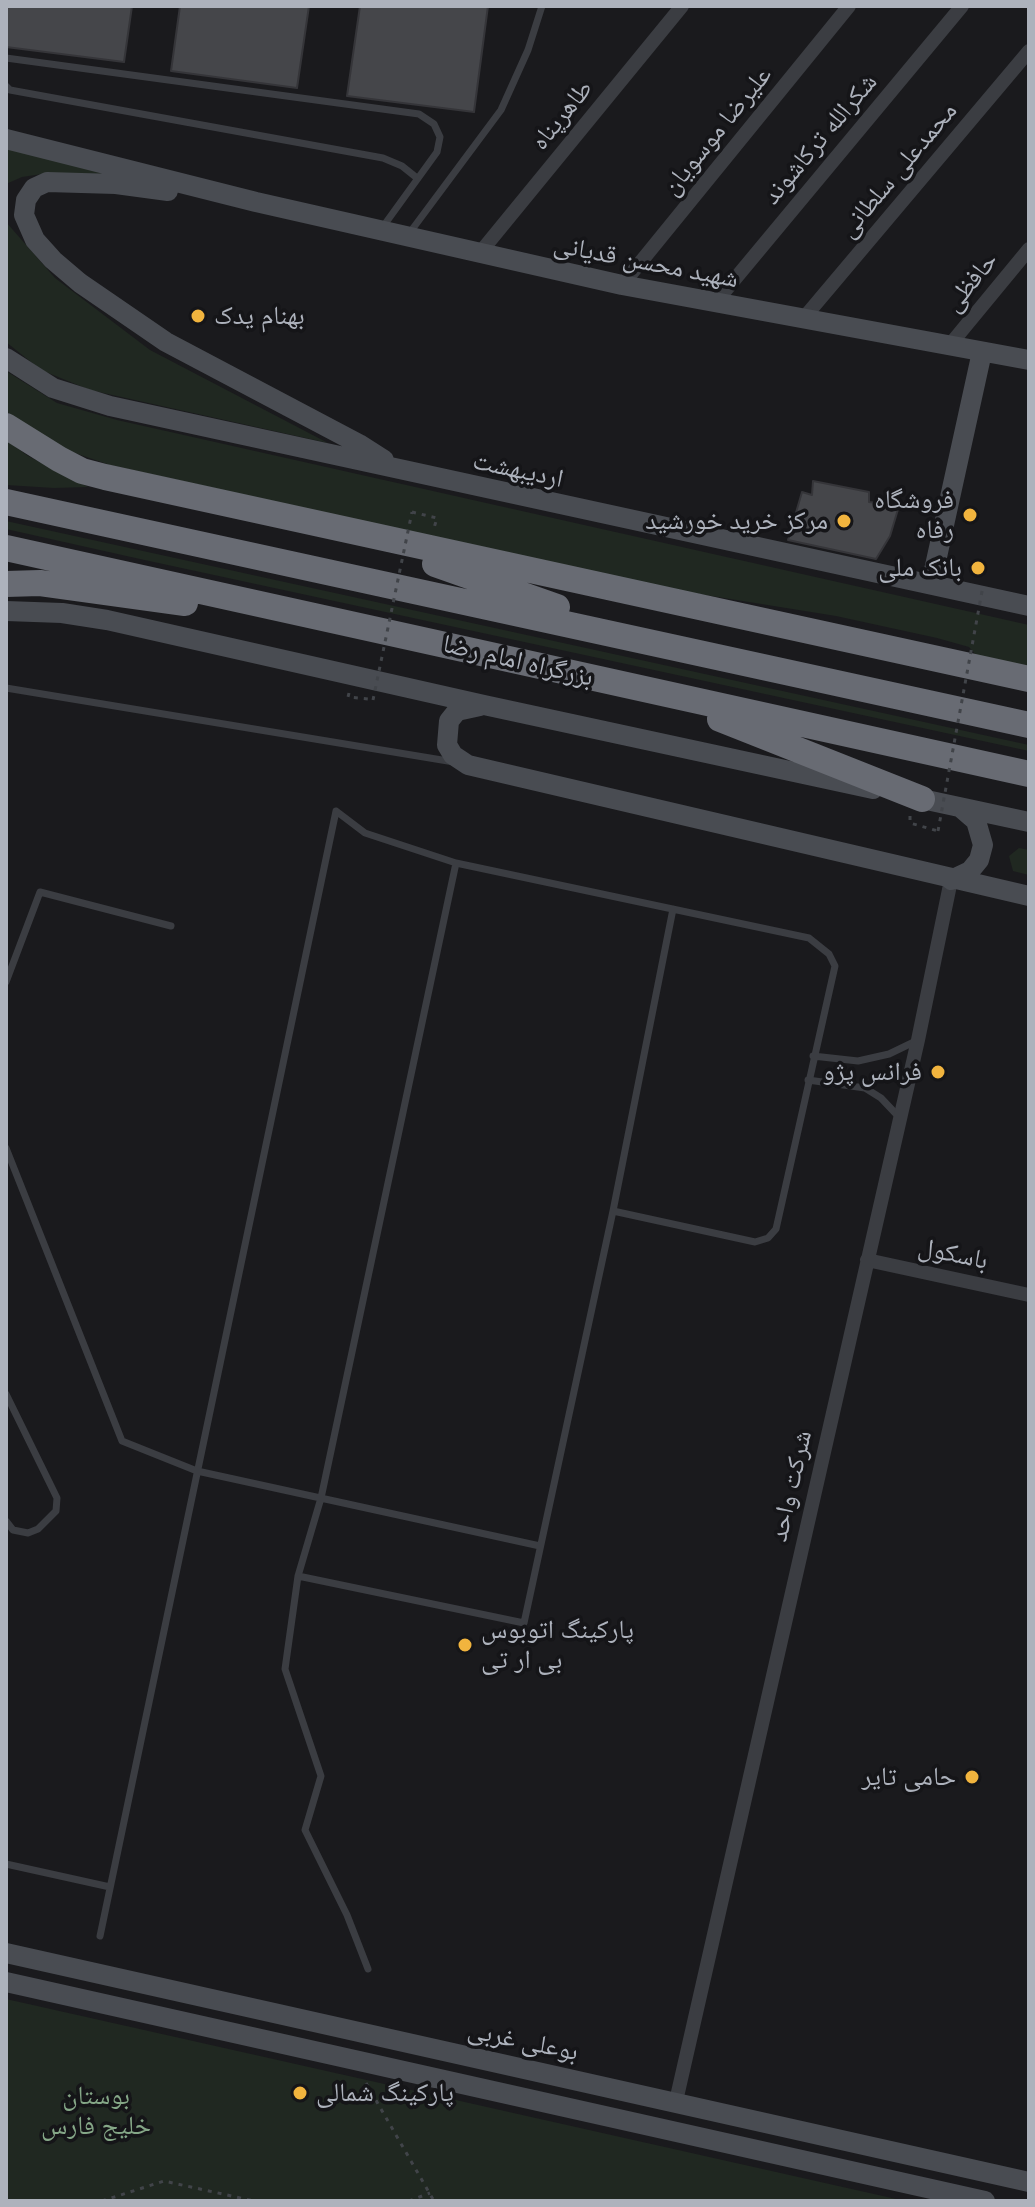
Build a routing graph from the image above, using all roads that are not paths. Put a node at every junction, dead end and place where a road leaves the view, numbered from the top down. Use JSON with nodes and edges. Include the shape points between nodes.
{"nodes":[{"id":1,"x":542,"y":6,"type":"edge"},
{"id":2,"x":682,"y":6,"type":"edge"},
{"id":3,"x":849,"y":6,"type":"edge"},
{"id":4,"x":962,"y":6,"type":"edge"},
{"id":5,"x":1029,"y":51,"type":"edge"},
{"id":6,"x":6,"y":58,"type":"edge"},
{"id":7,"x":6,"y":86,"type":"edge"},
{"id":8,"x":6,"y":139,"type":"edge"},
{"id":9,"x":417,"y":178,"type":"junction"},
{"id":10,"x":256,"y":202,"type":"junction"},
{"id":11,"x":381,"y":230,"type":"junction"},
{"id":12,"x":406,"y":237,"type":"junction"},
{"id":13,"x":1029,"y":249,"type":"edge"},
{"id":14,"x":479,"y":254,"type":"junction"},
{"id":15,"x":622,"y":285,"type":"junction"},
{"id":16,"x":715,"y":303,"type":"junction"},
{"id":17,"x":803,"y":319,"type":"junction"},
{"id":18,"x":949,"y":346,"type":"junction"},
{"id":19,"x":982,"y":352,"type":"junction"},
{"id":20,"x":6,"y":358,"type":"edge"},
{"id":21,"x":1029,"y":360,"type":"edge"},
{"id":22,"x":6,"y":426,"type":"edge"},
{"id":23,"x":394,"y":468,"type":"junction"},
{"id":24,"x":6,"y":502,"type":"edge"},
{"id":25,"x":330,"y":526,"type":"junction"},
{"id":26,"x":6,"y":548,"type":"edge"},
{"id":27,"x":6,"y":584,"type":"edge"},
{"id":28,"x":931,"y":584,"type":"junction"},
{"id":29,"x":1029,"y":606,"type":"edge"},
{"id":30,"x":6,"y":611,"type":"edge"},
{"id":31,"x":371,"y":628,"type":"junction"},
{"id":32,"x":658,"y":643,"type":"junction"},
{"id":33,"x":1029,"y":679,"type":"edge"},
{"id":34,"x":6,"y":688,"type":"edge"},
{"id":35,"x":646,"y":689,"type":"junction"},
{"id":36,"x":484,"y":705,"type":"junction"},
{"id":37,"x":1029,"y":725,"type":"edge"},
{"id":38,"x":468,"y":765,"type":"junction"},
{"id":39,"x":1029,"y":774,"type":"edge"},
{"id":40,"x":922,"y":799,"type":"junction"},
{"id":41,"x":961,"y":808,"type":"junction"},
{"id":42,"x":1029,"y":822,"type":"edge"},
{"id":43,"x":456,"y":863,"type":"junction"},
{"id":44,"x":951,"y":880,"type":"junction"},
{"id":45,"x":1029,"y":896,"type":"edge"},
{"id":46,"x":673,"y":909,"type":"junction"},
{"id":47,"x":171,"y":926,"type":"dead end"},
{"id":48,"x":6,"y":982,"type":"edge"},
{"id":49,"x":918,"y":1040,"type":"junction"},
{"id":50,"x":813,"y":1056,"type":"junction"},
{"id":51,"x":808,"y":1080,"type":"junction"},
{"id":52,"x":900,"y":1118,"type":"junction"},
{"id":53,"x":6,"y":1148,"type":"edge"},
{"id":54,"x":613,"y":1211,"type":"junction"},
{"id":55,"x":867,"y":1260,"type":"junction"},
{"id":56,"x":1029,"y":1295,"type":"edge"},
{"id":57,"x":6,"y":1394,"type":"edge"},
{"id":58,"x":197,"y":1471,"type":"junction"},
{"id":59,"x":321,"y":1498,"type":"junction"},
{"id":60,"x":6,"y":1521,"type":"edge"},
{"id":61,"x":540,"y":1546,"type":"junction"},
{"id":62,"x":298,"y":1576,"type":"junction"},
{"id":63,"x":6,"y":1864,"type":"edge"},
{"id":64,"x":110,"y":1887,"type":"junction"},
{"id":65,"x":100,"y":1936,"type":"dead end"},
{"id":66,"x":6,"y":1953,"type":"edge"},
{"id":67,"x":368,"y":1969,"type":"dead end"},
{"id":68,"x":6,"y":1982,"type":"edge"},
{"id":69,"x":676,"y":2101,"type":"junction"},
{"id":70,"x":1029,"y":2182,"type":"edge"},
{"id":71,"x":985,"y":2201,"type":"edge"}],
"edges":[{"from":1,"to":12,"type":"lane","via":[[501,110]]},
{"from":2,"to":14,"type":"street","name":"طاهرپناه"},
{"from":3,"to":15,"type":"street","name":"علیرضا موسویان"},
{"from":4,"to":16,"type":"street","name":"شکرالله ترکاشوند"},
{"from":5,"to":17,"type":"street","name":"محمدعلی سلطانی"},
{"from":6,"to":9,"type":"lane","via":[[419,114],[434,124],[440,137],[437,152]]},
{"from":7,"to":9,"type":"lane","via":[[383,158]]},
{"from":8,"to":10,"type":"main road"},
{"from":9,"to":11,"type":"lane"},
{"from":10,"to":11,"type":"main road","name":"شهید محسن قدیانی"},
{"from":10,"to":23,"type":"main road","via":[[116,184],[47,182],[34,188],[24,215],[35,240],[53,260],[166,342],[359,444]]},
{"from":11,"to":12,"type":"main road","name":"شهید محسن قدیانی"},
{"from":12,"to":14,"type":"main road","name":"شهید محسن قدیانی"},
{"from":13,"to":18,"type":"street","name":"حافظی"},
{"from":14,"to":15,"type":"main road","name":"شهید محسن قدیانی"},
{"from":15,"to":16,"type":"main road","name":"شهید محسن قدیانی"},
{"from":16,"to":17,"type":"main road","name":"شهید محسن قدیانی"},
{"from":17,"to":18,"type":"main road","name":"شهید محسن قدیانی"},
{"from":18,"to":19,"type":"main road","name":"شهید محسن قدیانی"},
{"from":19,"to":21,"type":"main road","name":"شهید محسن قدیانی"},
{"from":19,"to":28,"type":"main road"},
{"from":20,"to":23,"type":"main road","name":"اردیبهشت","via":[[53,388],[110,406]]},
{"from":22,"to":25,"type":"highway","via":[[82,471]]},
{"from":23,"to":28,"type":"main road","name":"اردیبهشت"},
{"from":24,"to":32,"type":"highway","name":"بزرگراه امام رضا"},
{"from":25,"to":32,"type":"highway"},
{"from":25,"to":33,"type":"highway"},
{"from":26,"to":31,"type":"highway","name":"بزرگراه امام رضا"},
{"from":27,"to":31,"type":"highway","via":[[40,583]]},
{"from":28,"to":29,"type":"main road","name":"اردیبهشت"},
{"from":30,"to":36,"type":"main road","via":[[107,620]]},
{"from":31,"to":35,"type":"highway","name":"بزرگراه امام رضا"},
{"from":32,"to":37,"type":"highway","name":"بزرگراه امام رضا"},
{"from":34,"to":38,"type":"lane"},
{"from":35,"to":39,"type":"highway","name":"بزرگراه امام رضا"},
{"from":35,"to":40,"type":"highway"},
{"from":36,"to":38,"type":"main road","via":[[457,711],[449,721],[447,745]]},
{"from":36,"to":40,"type":"main road"},
{"from":38,"to":44,"type":"main road"},
{"from":40,"to":41,"type":"main road"},
{"from":41,"to":42,"type":"main road"},
{"from":41,"to":44,"type":"main road","via":[[976,821],[983,845],[970,871]]},
{"from":43,"to":46,"type":"lane"},
{"from":43,"to":58,"type":"lane","via":[[365,833],[336,811]]},
{"from":43,"to":59,"type":"lane"},
{"from":44,"to":45,"type":"main road"},
{"from":44,"to":49,"type":"street","name":"شرکت واحد"},
{"from":46,"to":50,"type":"lane","via":[[809,938],[829,954],[835,966]]},
{"from":46,"to":54,"type":"lane"},
{"from":47,"to":48,"type":"lane","via":[[40,892]]},
{"from":49,"to":50,"type":"lane","via":[[858,1061]]},
{"from":49,"to":52,"type":"street","name":"شرکت واحد"},
{"from":50,"to":51,"type":"lane"},
{"from":51,"to":52,"type":"lane","via":[[865,1088]]},
{"from":51,"to":54,"type":"lane","via":[[776,1229],[768,1238],[755,1242]]},
{"from":52,"to":55,"type":"street","name":"شرکت واحد"},
{"from":53,"to":58,"type":"lane","via":[[122,1441]]},
{"from":54,"to":61,"type":"lane"},
{"from":55,"to":56,"type":"street","name":"باسکول"},
{"from":55,"to":69,"type":"street","name":"شرکت واحد"},
{"from":57,"to":60,"type":"lane","via":[[57,1498],[56,1511],[38,1529],[13,1530]]},
{"from":58,"to":59,"type":"lane"},
{"from":58,"to":64,"type":"lane"},
{"from":59,"to":61,"type":"lane"},
{"from":59,"to":62,"type":"lane"},
{"from":61,"to":62,"type":"lane","via":[[524,1623]]},
{"from":62,"to":67,"type":"lane","via":[[285,1669],[321,1776],[305,1830]]},
{"from":63,"to":64,"type":"lane"},
{"from":64,"to":65,"type":"lane"},
{"from":66,"to":69,"type":"main road","name":"بوعلی غربی"},
{"from":68,"to":71,"type":"main road","name":"بوعلی غربی"},
{"from":69,"to":70,"type":"main road","name":"بوعلی غربی"}]}
